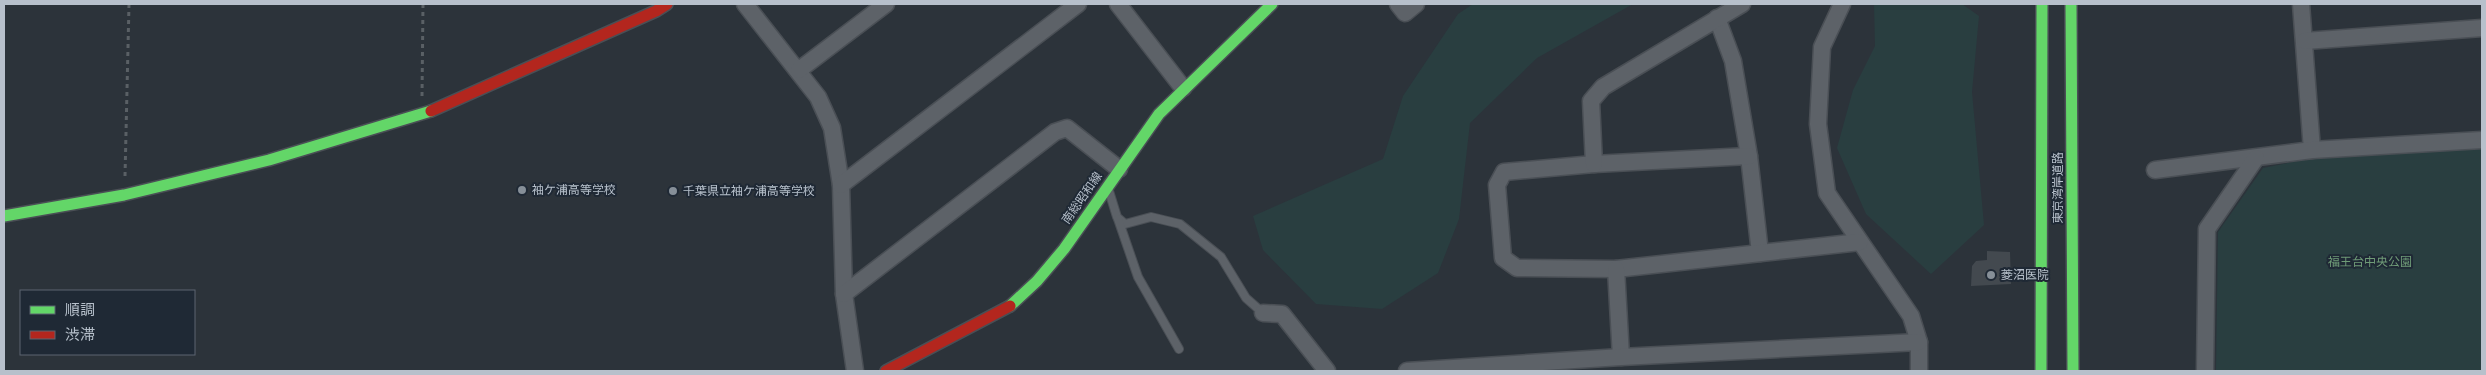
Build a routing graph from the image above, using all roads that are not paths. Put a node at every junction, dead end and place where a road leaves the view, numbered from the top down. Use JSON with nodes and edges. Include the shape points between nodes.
{"nodes":[{"id":1,"x":667,"y":4,"type":"edge"},
{"id":2,"x":745,"y":4,"type":"edge"},
{"id":3,"x":886,"y":4,"type":"edge"},
{"id":4,"x":1078,"y":4,"type":"edge"},
{"id":5,"x":1118,"y":4,"type":"edge"},
{"id":6,"x":1272,"y":4,"type":"edge"},
{"id":7,"x":1398,"y":4,"type":"edge"},
{"id":8,"x":1416,"y":4,"type":"edge"},
{"id":9,"x":1742,"y":4,"type":"edge"},
{"id":10,"x":1842,"y":4,"type":"edge"},
{"id":11,"x":2042,"y":4,"type":"edge"},
{"id":12,"x":2071,"y":4,"type":"edge"},
{"id":13,"x":2301,"y":4,"type":"edge"},
{"id":14,"x":1718,"y":18,"type":"junction"},
{"id":15,"x":2482,"y":28,"type":"edge"},
{"id":16,"x":2304,"y":41,"type":"junction"},
{"id":17,"x":799,"y":70,"type":"junction"},
{"id":18,"x":1183,"y":88,"type":"junction"},
{"id":19,"x":2482,"y":140,"type":"edge"},
{"id":20,"x":2312,"y":150,"type":"junction"},
{"id":21,"x":1749,"y":156,"type":"junction"},
{"id":22,"x":2256,"y":158,"type":"junction"},
{"id":23,"x":1594,"y":164,"type":"junction"},
{"id":24,"x":1119,"y":169,"type":"junction"},
{"id":25,"x":2154,"y":170,"type":"dead end"},
{"id":26,"x":841,"y":185,"type":"junction"},
{"id":27,"x":1108,"y":185,"type":"junction"},
{"id":28,"x":4,"y":216,"type":"edge"},
{"id":29,"x":1117,"y":217,"type":"junction"},
{"id":30,"x":1860,"y":242,"type":"junction"},
{"id":31,"x":1760,"y":254,"type":"junction"},
{"id":32,"x":1616,"y":269,"type":"junction"},
{"id":33,"x":844,"y":294,"type":"junction"},
{"id":34,"x":1263,"y":313,"type":"joint"},
{"id":35,"x":1919,"y":342,"type":"junction"},
{"id":36,"x":1179,"y":349,"type":"dead end"},
{"id":37,"x":1621,"y":357,"type":"junction"},
{"id":38,"x":1562,"y":367,"type":"edge"},
{"id":39,"x":855,"y":371,"type":"edge"},
{"id":40,"x":886,"y":371,"type":"edge"},
{"id":41,"x":1327,"y":371,"type":"edge"},
{"id":42,"x":1407,"y":371,"type":"edge"},
{"id":43,"x":1919,"y":371,"type":"edge"},
{"id":44,"x":2041,"y":371,"type":"edge"},
{"id":45,"x":2073,"y":371,"type":"edge"},
{"id":46,"x":2205,"y":371,"type":"edge"}],
"edges":[{"from":1,"to":28,"type":"main road","via":[[422,115],[269,160],[124,196]]},
{"from":2,"to":17,"type":"street"},
{"from":3,"to":17,"type":"street"},
{"from":4,"to":26,"type":"street"},
{"from":5,"to":18,"type":"street"},
{"from":6,"to":18,"type":"main road","name":"南総昭和線"},
{"from":7,"to":8,"type":"street","via":[[1405,13]]},
{"from":9,"to":14,"type":"street"},
{"from":10,"to":30,"type":"street","via":[[1822,47],[1818,124],[1828,193]]},
{"from":11,"to":44,"type":"main road","name":"東京湾岸道路"},
{"from":12,"to":45,"type":"main road","name":"東京湾岸道路"},
{"from":13,"to":16,"type":"street"},
{"from":14,"to":21,"type":"street","via":[[1733,61]]},
{"from":14,"to":23,"type":"street","via":[[1603,87],[1591,101]]},
{"from":15,"to":16,"type":"street"},
{"from":16,"to":20,"type":"street"},
{"from":17,"to":26,"type":"street","via":[[818,97],[832,128]]},
{"from":18,"to":24,"type":"main road","name":"南総昭和線","via":[[1159,114]]},
{"from":19,"to":20,"type":"street"},
{"from":20,"to":22,"type":"street"},
{"from":21,"to":23,"type":"street"},
{"from":21,"to":31,"type":"street"},
{"from":22,"to":25,"type":"street"},
{"from":22,"to":46,"type":"street","via":[[2207,229]]},
{"from":23,"to":32,"type":"street","via":[[1504,172],[1496,185],[1503,258],[1517,268]]},
{"from":24,"to":27,"type":"main road","name":"南総昭和線"},
{"from":24,"to":33,"type":"street","via":[[1067,128],[1055,132]]},
{"from":26,"to":33,"type":"street"},
{"from":27,"to":29,"type":"lane"},
{"from":27,"to":40,"type":"main road","name":"南総昭和線","via":[[1037,282],[1008,307]]},
{"from":29,"to":34,"type":"lane","via":[[1125,224],[1152,217],[1180,224],[1221,257],[1246,298]]},
{"from":29,"to":36,"type":"lane","via":[[1138,277]]},
{"from":30,"to":31,"type":"street"},
{"from":30,"to":35,"type":"street","via":[[1911,316]]},
{"from":31,"to":32,"type":"street"},
{"from":32,"to":37,"type":"street"},
{"from":33,"to":39,"type":"street"},
{"from":34,"to":41,"type":"street","via":[[1282,314]]},
{"from":35,"to":37,"type":"street"},
{"from":35,"to":43,"type":"street"},
{"from":37,"to":38,"type":"street"},
{"from":38,"to":42,"type":"street"}]}
